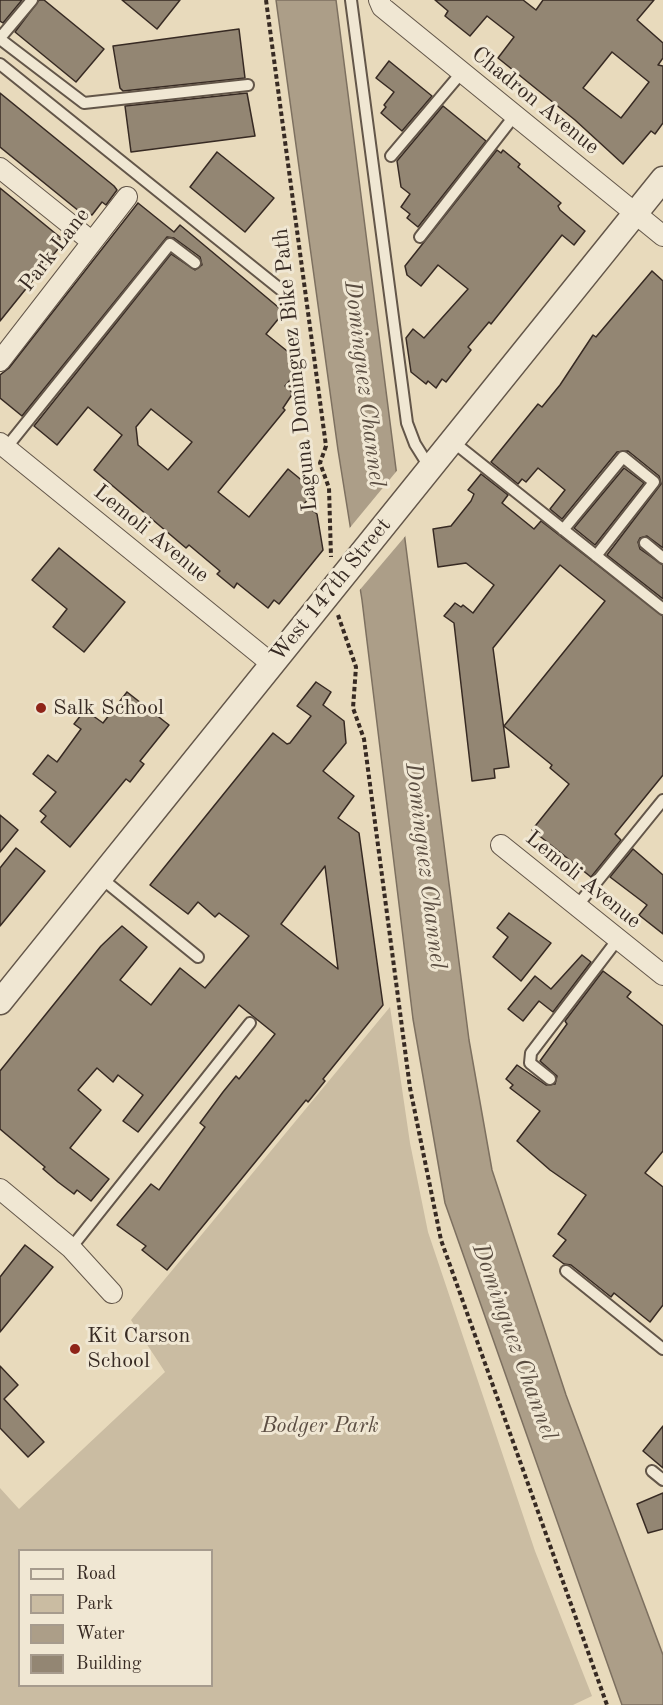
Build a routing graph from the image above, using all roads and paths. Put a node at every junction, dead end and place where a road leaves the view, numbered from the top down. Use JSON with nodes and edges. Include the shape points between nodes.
{"nodes":[{"id":1,"x":32,"y":0,"type":"edge"},
{"id":2,"x":266,"y":0,"type":"edge"},
{"id":3,"x":351,"y":0,"type":"edge"},
{"id":4,"x":380,"y":0,"type":"edge"},
{"id":5,"x":0,"y":38,"type":"edge"},
{"id":6,"x":0,"y":64,"type":"edge"},
{"id":7,"x":462,"y":72,"type":"junction"},
{"id":8,"x":248,"y":85,"type":"dead end"},
{"id":9,"x":515,"y":115,"type":"junction"},
{"id":10,"x":391,"y":156,"type":"dead end"},
{"id":11,"x":0,"y":168,"type":"edge"},
{"id":12,"x":663,"y":179,"type":"edge"},
{"id":13,"x":127,"y":197,"type":"dead end"},
{"id":14,"x":635,"y":214,"type":"junction"},
{"id":15,"x":663,"y":236,"type":"edge"},
{"id":16,"x":420,"y":237,"type":"dead end"},
{"id":17,"x":92,"y":241,"type":"junction"},
{"id":18,"x":195,"y":263,"type":"dead end"},
{"id":19,"x":285,"y":293,"type":"dead end"},
{"id":20,"x":4,"y":347,"type":"edge"},
{"id":21,"x":452,"y":441,"type":"junction"},
{"id":22,"x":3,"y":445,"type":"edge"},
{"id":23,"x":430,"y":468,"type":"junction"},
{"id":24,"x":563,"y":530,"type":"junction"},
{"id":25,"x":645,"y":543,"type":"dead end"},
{"id":26,"x":596,"y":556,"type":"junction"},
{"id":27,"x":663,"y":558,"type":"edge"},
{"id":28,"x":337,"y":582,"type":"junction"},
{"id":29,"x":663,"y":609,"type":"edge"},
{"id":30,"x":272,"y":663,"type":"junction"},
{"id":31,"x":663,"y":800,"type":"edge"},
{"id":32,"x":501,"y":844,"type":"dead end"},
{"id":33,"x":101,"y":878,"type":"junction"},
{"id":34,"x":577,"y":906,"type":"junction"},
{"id":35,"x":618,"y":939,"type":"junction"},
{"id":36,"x":198,"y":957,"type":"dead end"},
{"id":37,"x":663,"y":975,"type":"edge"},
{"id":38,"x":0,"y":1002,"type":"edge"},
{"id":39,"x":249,"y":1023,"type":"dead end"},
{"id":40,"x":550,"y":1079,"type":"dead end"},
{"id":41,"x":0,"y":1189,"type":"edge"},
{"id":42,"x":71,"y":1248,"type":"junction"},
{"id":43,"x":566,"y":1271,"type":"dead end"},
{"id":44,"x":112,"y":1293,"type":"dead end"},
{"id":45,"x":663,"y":1349,"type":"edge"},
{"id":46,"x":652,"y":1471,"type":"dead end"},
{"id":47,"x":663,"y":1480,"type":"edge"},
{"id":48,"x":607,"y":1705,"type":"edge"}],
"edges":[{"from":1,"to":5,"type":"lane"},
{"from":2,"to":28,"type":"path","name":"Laguna Dominguez Bike Path","via":[[326,446],[320,463],[329,488]]},
{"from":3,"to":23,"type":"lane","via":[[406,423]]},
{"from":4,"to":7,"type":"street","name":"Chadron Avenue","via":[[382,7]]},
{"from":5,"to":8,"type":"lane","via":[[84,103]]},
{"from":6,"to":19,"type":"lane"},
{"from":7,"to":9,"type":"street","name":"Chadron Avenue"},
{"from":7,"to":10,"type":"lane"},
{"from":9,"to":14,"type":"street","name":"Chadron Avenue"},
{"from":9,"to":16,"type":"lane"},
{"from":11,"to":17,"type":"street"},
{"from":12,"to":14,"type":"street","name":"West 147th Street"},
{"from":13,"to":17,"type":"street","name":"Park Lane"},
{"from":14,"to":15,"type":"street","name":"Chadron Avenue"},
{"from":14,"to":21,"type":"street","name":"West 147th Street"},
{"from":17,"to":20,"type":"street","name":"Park Lane"},
{"from":18,"to":22,"type":"lane","via":[[171,244]]},
{"from":21,"to":23,"type":"street","name":"West 147th Street"},
{"from":21,"to":24,"type":"lane"},
{"from":22,"to":30,"type":"street","name":"Lemoli Avenue"},
{"from":23,"to":28,"type":"street","name":"West 147th Street"},
{"from":24,"to":26,"type":"lane"},
{"from":24,"to":26,"type":"lane","via":[[624,457],[654,482]]},
{"from":25,"to":27,"type":"lane"},
{"from":26,"to":29,"type":"lane"},
{"from":28,"to":30,"type":"street","name":"West 147th Street"},
{"from":28,"to":48,"type":"path","name":"Laguna Dominguez Bike Path","via":[[338,615],[356,667],[353,708],[364,739],[410,1088],[441,1240]]},
{"from":30,"to":33,"type":"street","name":"West 147th Street"},
{"from":31,"to":34,"type":"lane"},
{"from":32,"to":34,"type":"street","name":"Lemoli Avenue"},
{"from":33,"to":36,"type":"lane"},
{"from":33,"to":38,"type":"street","name":"West 147th Street"},
{"from":34,"to":35,"type":"street","name":"Lemoli Avenue"},
{"from":35,"to":37,"type":"street","name":"Lemoli Avenue"},
{"from":35,"to":40,"type":"lane","via":[[531,1053],[530,1063]]},
{"from":39,"to":42,"type":"lane"},
{"from":41,"to":42,"type":"street"},
{"from":42,"to":44,"type":"street"},
{"from":43,"to":45,"type":"lane"},
{"from":46,"to":47,"type":"lane"}]}
